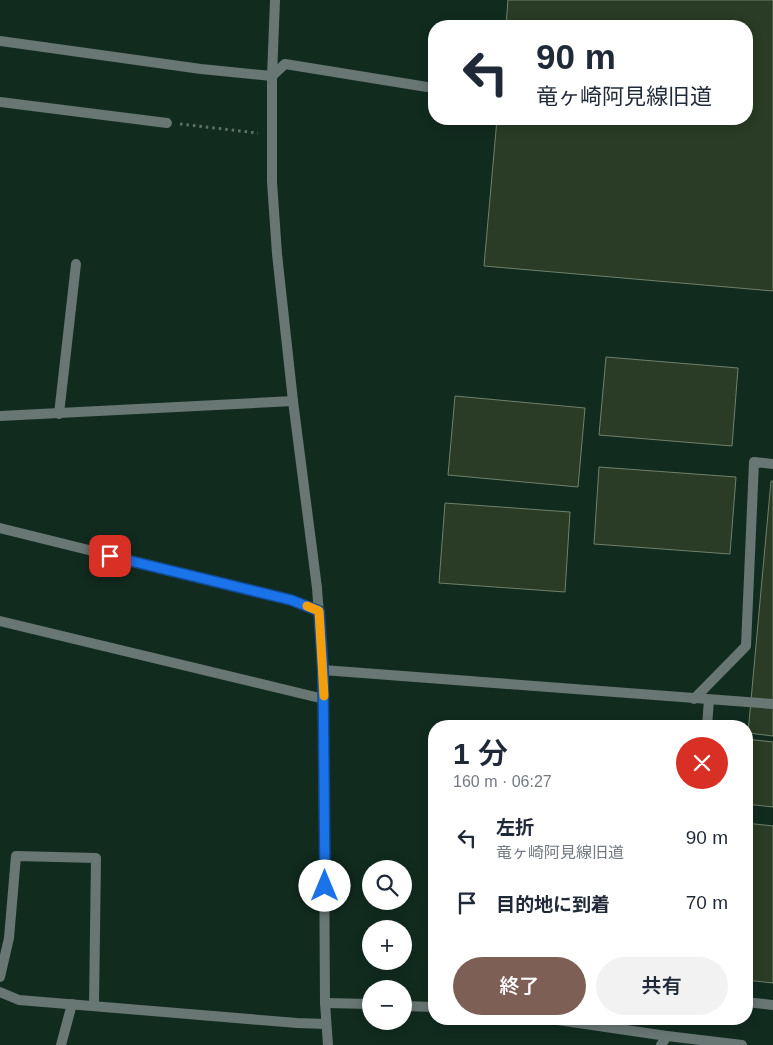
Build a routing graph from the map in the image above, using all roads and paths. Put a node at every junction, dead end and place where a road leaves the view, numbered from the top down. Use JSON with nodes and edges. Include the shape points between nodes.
{"nodes":[{"id":1,"x":275,"y":0,"type":"edge"},
{"id":2,"x":0,"y":41,"type":"edge"},
{"id":3,"x":272,"y":76,"type":"junction"},
{"id":4,"x":427,"y":87,"type":"dead end"},
{"id":5,"x":0,"y":102,"type":"edge"},
{"id":6,"x":167,"y":123,"type":"joint"},
{"id":7,"x":272,"y":135,"type":"junction"},
{"id":8,"x":76,"y":264,"type":"dead end"},
{"id":9,"x":293,"y":401,"type":"junction"},
{"id":10,"x":59,"y":414,"type":"junction"},
{"id":11,"x":0,"y":416,"type":"edge"},
{"id":12,"x":773,"y":464,"type":"edge"},
{"id":13,"x":0,"y":528,"type":"edge"},
{"id":14,"x":319,"y":611,"type":"junction"},
{"id":15,"x":0,"y":621,"type":"edge"},
{"id":16,"x":323,"y":670,"type":"junction"},
{"id":17,"x":324,"y":699,"type":"junction"},
{"id":18,"x":694,"y":699,"type":"junction"},
{"id":19,"x":710,"y":700,"type":"junction"},
{"id":20,"x":773,"y":704,"type":"edge"},
{"id":21,"x":708,"y":720,"type":"edge"},
{"id":22,"x":0,"y":977,"type":"edge"},
{"id":23,"x":0,"y":992,"type":"edge"},
{"id":24,"x":325,"y":1003,"type":"junction"},
{"id":25,"x":753,"y":1003,"type":"edge"},
{"id":26,"x":72,"y":1004,"type":"junction"},
{"id":27,"x":362,"y":1004,"type":"edge"},
{"id":28,"x":94,"y":1005,"type":"junction"},
{"id":29,"x":773,"y":1005,"type":"edge"},
{"id":30,"x":412,"y":1006,"type":"edge"},
{"id":31,"x":428,"y":1007,"type":"edge"},
{"id":32,"x":326,"y":1024,"type":"junction"},
{"id":33,"x":582,"y":1025,"type":"edge"},
{"id":34,"x":664,"y":1041,"type":"edge"},
{"id":35,"x":61,"y":1045,"type":"edge"},
{"id":36,"x":328,"y":1045,"type":"edge"},
{"id":37,"x":742,"y":1045,"type":"edge"}],
"edges":[{"from":1,"to":3,"type":"street"},
{"from":2,"to":3,"type":"street"},
{"from":3,"to":4,"type":"street","via":[[285,64]]},
{"from":3,"to":7,"type":"street"},
{"from":5,"to":6,"type":"street"},
{"from":6,"to":7,"type":"path"},
{"from":7,"to":9,"type":"street","via":[[277,254]]},
{"from":8,"to":10,"type":"street"},
{"from":9,"to":10,"type":"street"},
{"from":9,"to":14,"type":"street"},
{"from":10,"to":11,"type":"street"},
{"from":12,"to":18,"type":"street","via":[[754,462],[746,646]]},
{"from":13,"to":14,"type":"street","via":[[291,600]]},
{"from":14,"to":16,"type":"street"},
{"from":15,"to":17,"type":"street"},
{"from":16,"to":17,"type":"street"},
{"from":16,"to":18,"type":"street"},
{"from":17,"to":24,"type":"street"},
{"from":18,"to":19,"type":"street"},
{"from":19,"to":20,"type":"street"},
{"from":19,"to":21,"type":"street"},
{"from":22,"to":28,"type":"street","via":[[9,938],[16,856],[96,858]]},
{"from":23,"to":26,"type":"street","via":[[19,1000]]},
{"from":24,"to":27,"type":"street"},
{"from":24,"to":32,"type":"street"},
{"from":25,"to":29,"type":"street"},
{"from":26,"to":28,"type":"street"},
{"from":26,"to":35,"type":"street"},
{"from":28,"to":32,"type":"street"},
{"from":30,"to":31,"type":"street"},
{"from":32,"to":36,"type":"street"},
{"from":33,"to":34,"type":"street"},
{"from":34,"to":37,"type":"street"}]}
